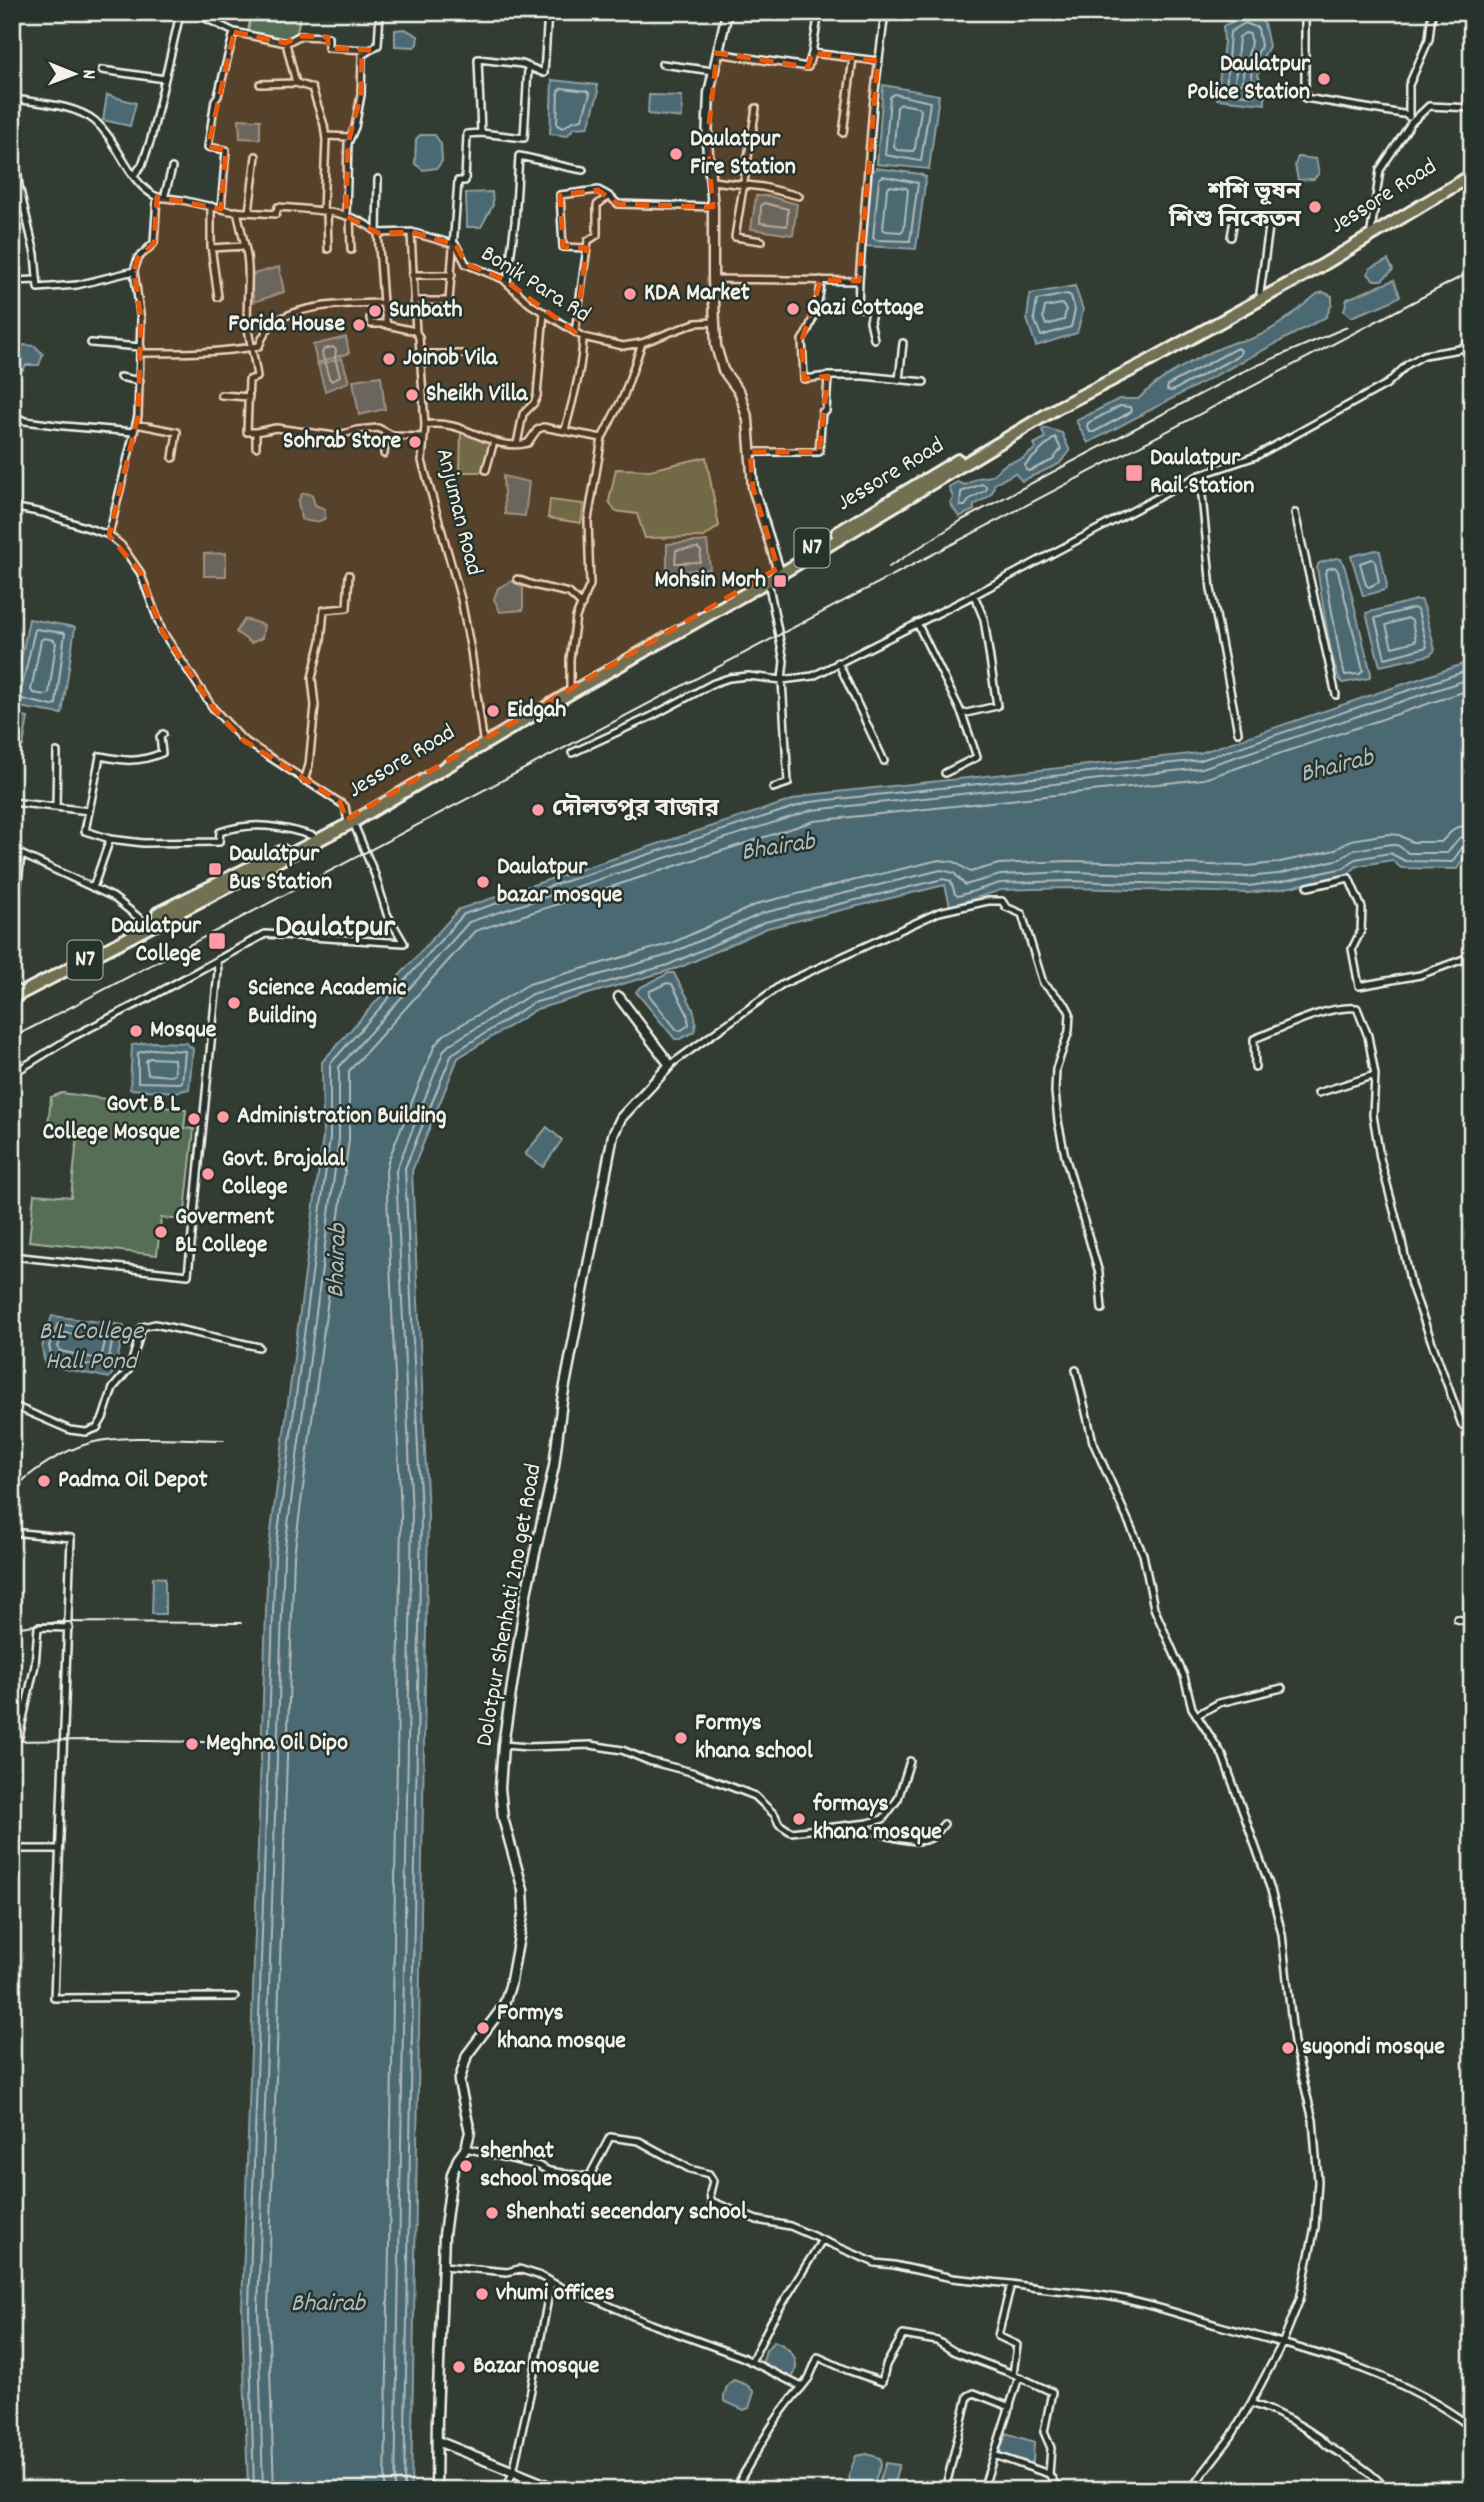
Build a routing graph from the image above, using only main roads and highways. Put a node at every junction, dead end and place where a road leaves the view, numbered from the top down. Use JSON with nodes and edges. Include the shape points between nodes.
{"nodes":[{"id":1,"x":1472,"y":167,"type":"edge"},
{"id":2,"x":1472,"y":175,"type":"edge"},
{"id":3,"x":350,"y":821,"type":"junction"},
{"id":4,"x":153,"y":925,"type":"junction"},
{"id":5,"x":17,"y":996,"type":"edge"}],
"edges":[{"from":1,"to":3,"type":"highway","name":"Jessore Road","number":"N7","via":[[1371,231],[1013,427]]},
{"from":2,"to":3,"type":"highway","name":"Jessore Road","number":"N7","via":[[1321,266],[1059,407],[768,581]]},
{"from":3,"to":4,"type":"highway","name":"Jessore Road","number":"N7"},
{"from":3,"to":4,"type":"highway","name":"Jessore Road","number":"N7","via":[[158,913]]},
{"from":4,"to":5,"type":"highway","name":"Jessore Road","number":"N7"}]}
